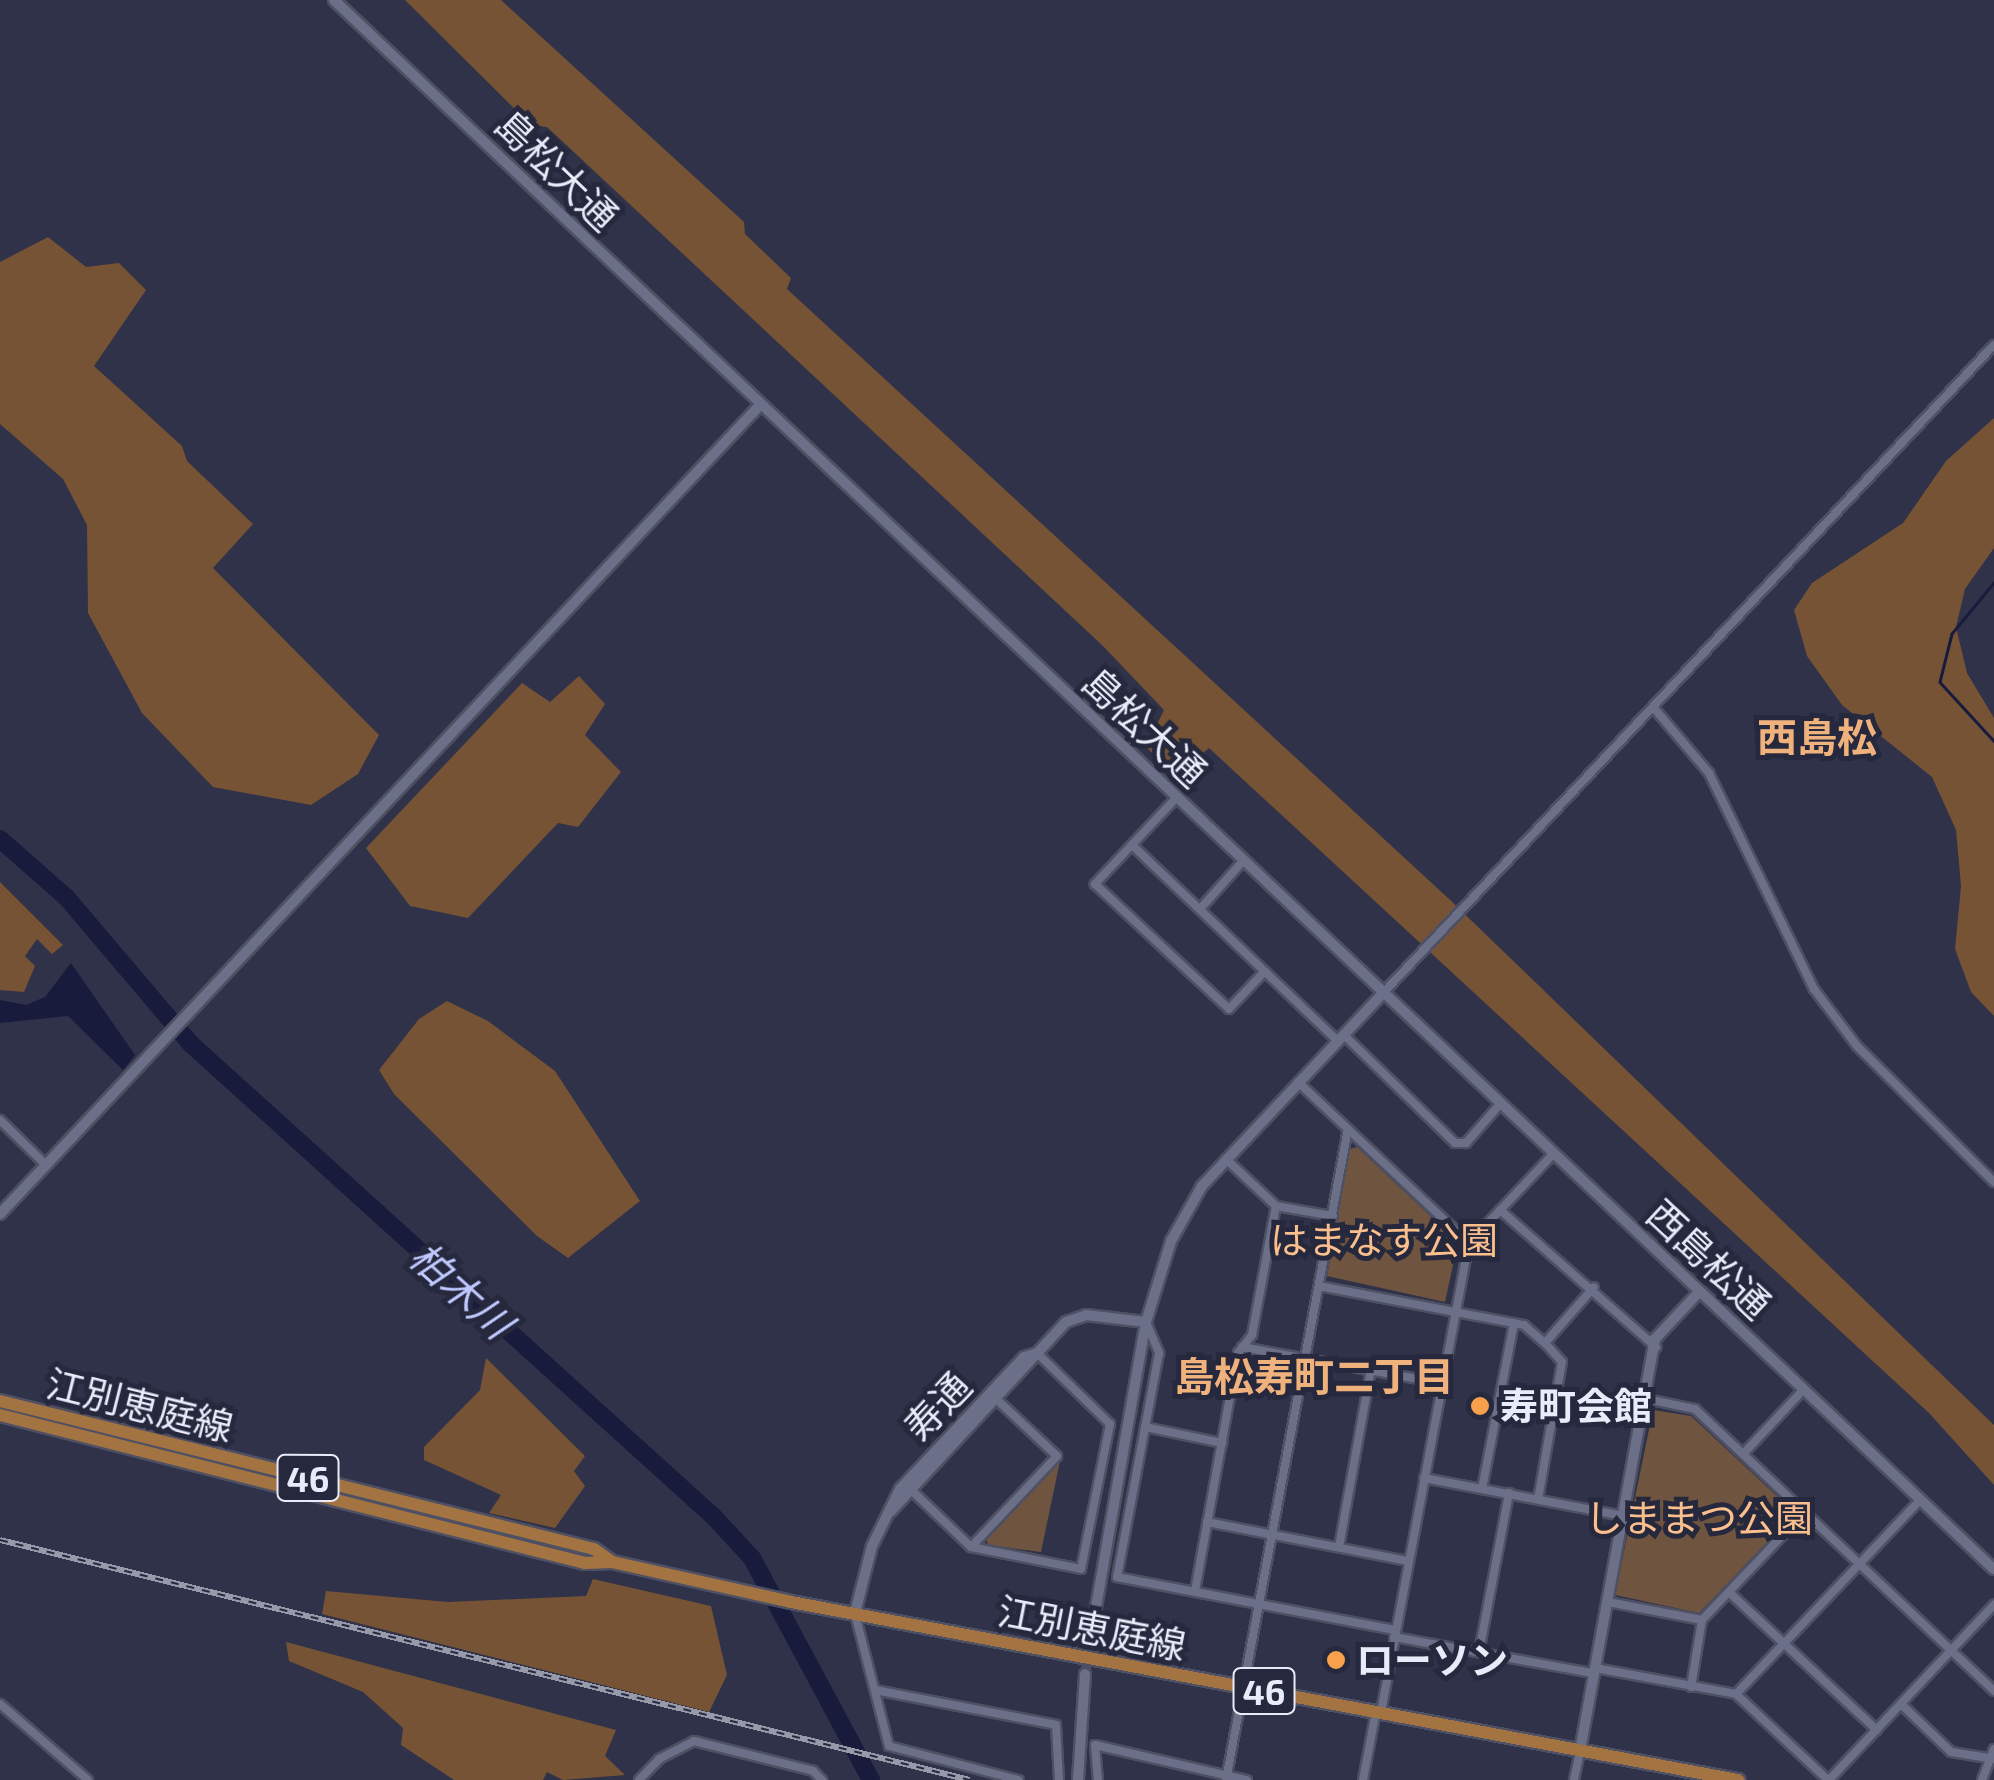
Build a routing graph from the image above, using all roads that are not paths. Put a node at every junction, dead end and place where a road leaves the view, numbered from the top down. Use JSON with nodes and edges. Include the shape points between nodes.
{"nodes":[{"id":1,"x":334,"y":0,"type":"edge"},
{"id":2,"x":1994,"y":345,"type":"edge"},
{"id":3,"x":760,"y":405,"type":"junction"},
{"id":4,"x":1653,"y":706,"type":"junction"},
{"id":5,"x":1177,"y":797,"type":"junction"},
{"id":6,"x":1132,"y":846,"type":"junction"},
{"id":7,"x":1244,"y":860,"type":"junction"},
{"id":8,"x":1200,"y":909,"type":"junction"},
{"id":9,"x":1265,"y":971,"type":"junction"},
{"id":10,"x":1384,"y":992,"type":"junction"},
{"id":11,"x":1341,"y":1038,"type":"junction"},
{"id":12,"x":1298,"y":1082,"type":"junction"},
{"id":13,"x":1500,"y":1104,"type":"junction"},
{"id":14,"x":0,"y":1120,"type":"edge"},
{"id":15,"x":1348,"y":1129,"type":"junction"},
{"id":16,"x":1554,"y":1153,"type":"junction"},
{"id":17,"x":1226,"y":1159,"type":"junction"},
{"id":18,"x":46,"y":1165,"type":"junction"},
{"id":19,"x":1994,"y":1182,"type":"edge"},
{"id":20,"x":1276,"y":1206,"type":"junction"},
{"id":21,"x":1500,"y":1210,"type":"junction"},
{"id":22,"x":0,"y":1214,"type":"edge"},
{"id":23,"x":1332,"y":1216,"type":"junction"},
{"id":24,"x":1469,"y":1243,"type":"junction"},
{"id":25,"x":1319,"y":1286,"type":"junction"},
{"id":26,"x":1594,"y":1288,"type":"junction"},
{"id":27,"x":1700,"y":1292,"type":"junction"},
{"id":28,"x":1455,"y":1312,"type":"junction"},
{"id":29,"x":1146,"y":1322,"type":"junction"},
{"id":30,"x":1514,"y":1323,"type":"junction"},
{"id":31,"x":1545,"y":1343,"type":"junction"},
{"id":32,"x":1242,"y":1347,"type":"junction"},
{"id":33,"x":1656,"y":1347,"type":"junction"},
{"id":34,"x":1037,"y":1353,"type":"junction"},
{"id":35,"x":1306,"y":1358,"type":"junction"},
{"id":36,"x":1370,"y":1370,"type":"junction"},
{"id":37,"x":1441,"y":1383,"type":"junction"},
{"id":38,"x":1804,"y":1389,"type":"junction"},
{"id":39,"x":994,"y":1396,"type":"junction"},
{"id":40,"x":1646,"y":1399,"type":"junction"},
{"id":41,"x":0,"y":1401,"type":"edge"},
{"id":42,"x":0,"y":1415,"type":"edge"},
{"id":43,"x":1145,"y":1428,"type":"junction"},
{"id":44,"x":1222,"y":1443,"type":"junction"},
{"id":45,"x":1744,"y":1453,"type":"junction"},
{"id":46,"x":1424,"y":1478,"type":"junction"},
{"id":47,"x":909,"y":1488,"type":"junction"},
{"id":48,"x":1482,"y":1489,"type":"junction"},
{"id":49,"x":1509,"y":1494,"type":"junction"},
{"id":50,"x":1538,"y":1500,"type":"junction"},
{"id":51,"x":1920,"y":1500,"type":"junction"},
{"id":52,"x":1805,"y":1512,"type":"junction"},
{"id":53,"x":1623,"y":1516,"type":"junction"},
{"id":54,"x":1207,"y":1522,"type":"junction"},
{"id":55,"x":1272,"y":1535,"type":"junction"},
{"id":56,"x":971,"y":1547,"type":"junction"},
{"id":57,"x":1338,"y":1547,"type":"junction"},
{"id":58,"x":1408,"y":1561,"type":"junction"},
{"id":59,"x":612,"y":1562,"type":"junction"},
{"id":60,"x":1861,"y":1564,"type":"junction"},
{"id":61,"x":1994,"y":1569,"type":"edge"},
{"id":62,"x":1196,"y":1591,"type":"junction"},
{"id":63,"x":1732,"y":1595,"type":"junction"},
{"id":64,"x":1260,"y":1602,"type":"junction"},
{"id":65,"x":1608,"y":1602,"type":"junction"},
{"id":66,"x":1994,"y":1604,"type":"edge"},
{"id":67,"x":855,"y":1613,"type":"junction"},
{"id":68,"x":1702,"y":1620,"type":"junction"},
{"id":69,"x":1395,"y":1633,"type":"junction"},
{"id":70,"x":1091,"y":1636,"type":"tunnel mouth"},
{"id":71,"x":1784,"y":1644,"type":"junction"},
{"id":72,"x":1952,"y":1651,"type":"junction"},
{"id":73,"x":1479,"y":1652,"type":"junction"},
{"id":74,"x":1594,"y":1670,"type":"junction"},
{"id":75,"x":1084,"y":1674,"type":"tunnel mouth"},
{"id":76,"x":1690,"y":1686,"type":"junction"},
{"id":77,"x":1243,"y":1687,"type":"junction"},
{"id":78,"x":876,"y":1690,"type":"junction"},
{"id":79,"x":1994,"y":1691,"type":"edge"},
{"id":80,"x":1736,"y":1694,"type":"junction"},
{"id":81,"x":0,"y":1704,"type":"edge"},
{"id":82,"x":1901,"y":1704,"type":"junction"},
{"id":83,"x":1379,"y":1712,"type":"junction"},
{"id":84,"x":1877,"y":1730,"type":"junction"},
{"id":85,"x":1994,"y":1749,"type":"edge"},
{"id":86,"x":1580,"y":1751,"type":"junction"},
{"id":87,"x":1990,"y":1758,"type":"edge"},
{"id":88,"x":1674,"y":1774,"type":"edge"},
{"id":89,"x":1227,"y":1778,"type":"edge"},
{"id":90,"x":88,"y":1780,"type":"edge"},
{"id":91,"x":639,"y":1780,"type":"edge"},
{"id":92,"x":822,"y":1780,"type":"edge"},
{"id":93,"x":1019,"y":1780,"type":"edge"},
{"id":94,"x":1059,"y":1780,"type":"edge"},
{"id":95,"x":1078,"y":1780,"type":"edge"},
{"id":96,"x":1098,"y":1780,"type":"edge"},
{"id":97,"x":1247,"y":1780,"type":"edge"},
{"id":98,"x":1364,"y":1780,"type":"edge"},
{"id":99,"x":1574,"y":1780,"type":"edge"},
{"id":100,"x":1738,"y":1780,"type":"edge"},
{"id":101,"x":1828,"y":1780,"type":"edge"},
{"id":102,"x":1982,"y":1780,"type":"edge"}],
"edges":[{"from":1,"to":3,"type":"street","name":"島松大通"},
{"from":2,"to":4,"type":"street"},
{"from":3,"to":5,"type":"street","name":"島松大通"},
{"from":3,"to":18,"type":"street"},
{"from":4,"to":10,"type":"street"},
{"from":4,"to":19,"type":"street","via":[[1709,773],[1814,989],[1857,1046]]},
{"from":5,"to":6,"type":"street"},
{"from":5,"to":7,"type":"street","name":"島松大通"},
{"from":6,"to":8,"type":"street"},
{"from":6,"to":9,"type":"street","via":[[1095,884],[1229,1009]]},
{"from":7,"to":8,"type":"street"},
{"from":7,"to":10,"type":"street","name":"島松大通"},
{"from":8,"to":9,"type":"street"},
{"from":9,"to":11,"type":"street"},
{"from":10,"to":11,"type":"street"},
{"from":10,"to":13,"type":"street","name":"西島松通"},
{"from":11,"to":12,"type":"street"},
{"from":11,"to":13,"type":"street","via":[[1455,1143],[1466,1143]]},
{"from":12,"to":15,"type":"street"},
{"from":12,"to":17,"type":"street"},
{"from":13,"to":16,"type":"street","name":"西島松通"},
{"from":14,"to":18,"type":"street"},
{"from":15,"to":23,"type":"street"},
{"from":15,"to":24,"type":"street"},
{"from":16,"to":21,"type":"street"},
{"from":16,"to":27,"type":"street","name":"西島松通"},
{"from":17,"to":20,"type":"street"},
{"from":17,"to":29,"type":"street","via":[[1191,1202],[1171,1241]]},
{"from":18,"to":22,"type":"street"},
{"from":20,"to":23,"type":"street"},
{"from":20,"to":32,"type":"street","via":[[1252,1335]]},
{"from":21,"to":24,"type":"street"},
{"from":21,"to":26,"type":"street"},
{"from":23,"to":25,"type":"street"},
{"from":24,"to":28,"type":"street"},
{"from":25,"to":28,"type":"street"},
{"from":25,"to":35,"type":"street"},
{"from":26,"to":31,"type":"street"},
{"from":26,"to":33,"type":"street"},
{"from":27,"to":33,"type":"street","via":[[1655,1339]]},
{"from":27,"to":38,"type":"street","name":"西島松通"},
{"from":28,"to":30,"type":"street"},
{"from":28,"to":37,"type":"street"},
{"from":29,"to":34,"type":"street","name":"寿通","via":[[1076,1316]]},
{"from":29,"to":43,"type":"street","via":[[1159,1353]]},
{"from":29,"to":70,"type":"street"},
{"from":30,"to":31,"type":"street"},
{"from":30,"to":48,"type":"street"},
{"from":31,"to":50,"type":"street","via":[[1562,1362]]},
{"from":32,"to":35,"type":"street"},
{"from":32,"to":44,"type":"street"},
{"from":33,"to":40,"type":"street"},
{"from":34,"to":39,"type":"street","name":"寿通","via":[[1024,1356]]},
{"from":34,"to":56,"type":"street","via":[[1110,1424],[1082,1569]]},
{"from":35,"to":36,"type":"street"},
{"from":35,"to":55,"type":"street"},
{"from":36,"to":37,"type":"street"},
{"from":36,"to":57,"type":"street"},
{"from":37,"to":46,"type":"street"},
{"from":38,"to":45,"type":"street"},
{"from":38,"to":51,"type":"street","name":"西島松通"},
{"from":39,"to":47,"type":"street","name":"寿通"},
{"from":39,"to":56,"type":"street","via":[[1057,1456]]},
{"from":40,"to":45,"type":"street","via":[[1694,1409]]},
{"from":40,"to":53,"type":"street"},
{"from":41,"to":59,"type":"main road","name":"江別恵庭線","number":"46","via":[[594,1549]]},
{"from":42,"to":59,"type":"main road","name":"江別恵庭線","number":"46","via":[[585,1563]]},
{"from":43,"to":44,"type":"street"},
{"from":43,"to":62,"type":"street","via":[[1117,1577]]},
{"from":44,"to":54,"type":"street"},
{"from":45,"to":52,"type":"street"},
{"from":46,"to":48,"type":"street"},
{"from":46,"to":58,"type":"street"},
{"from":47,"to":56,"type":"street"},
{"from":47,"to":67,"type":"street","name":"寿通","via":[[872,1546]]},
{"from":48,"to":49,"type":"street"},
{"from":49,"to":50,"type":"street"},
{"from":49,"to":73,"type":"street"},
{"from":50,"to":53,"type":"street"},
{"from":51,"to":60,"type":"street"},
{"from":51,"to":61,"type":"street","name":"西島松通"},
{"from":52,"to":60,"type":"street"},
{"from":52,"to":63,"type":"street"},
{"from":53,"to":65,"type":"street"},
{"from":54,"to":55,"type":"street"},
{"from":54,"to":62,"type":"street"},
{"from":55,"to":57,"type":"street"},
{"from":55,"to":64,"type":"street"},
{"from":57,"to":58,"type":"street"},
{"from":58,"to":69,"type":"street"},
{"from":59,"to":67,"type":"main road","name":"江別恵庭線","number":"46"},
{"from":60,"to":71,"type":"street"},
{"from":60,"to":72,"type":"street"},
{"from":62,"to":64,"type":"street"},
{"from":63,"to":68,"type":"street"},
{"from":63,"to":71,"type":"street"},
{"from":64,"to":69,"type":"street"},
{"from":64,"to":77,"type":"street"},
{"from":65,"to":68,"type":"street"},
{"from":65,"to":74,"type":"street"},
{"from":66,"to":72,"type":"street"},
{"from":67,"to":77,"type":"main road","name":"江別恵庭線","number":"46"},
{"from":67,"to":78,"type":"street"},
{"from":68,"to":76,"type":"street"},
{"from":69,"to":73,"type":"street"},
{"from":69,"to":83,"type":"street"},
{"from":71,"to":80,"type":"street"},
{"from":71,"to":84,"type":"street"},
{"from":72,"to":79,"type":"street"},
{"from":72,"to":82,"type":"street"},
{"from":73,"to":74,"type":"street"},
{"from":74,"to":76,"type":"street"},
{"from":74,"to":86,"type":"street"},
{"from":75,"to":95,"type":"street"},
{"from":76,"to":80,"type":"street"},
{"from":77,"to":83,"type":"main road","name":"江別恵庭線","number":"46"},
{"from":77,"to":89,"type":"street"},
{"from":78,"to":93,"type":"street","via":[[890,1746]]},
{"from":78,"to":94,"type":"street","via":[[1056,1726]]},
{"from":80,"to":101,"type":"street"},
{"from":81,"to":90,"type":"street"},
{"from":82,"to":84,"type":"street"},
{"from":82,"to":87,"type":"street","via":[[1951,1752]]},
{"from":83,"to":86,"type":"main road","name":"江別恵庭線","number":"46"},
{"from":83,"to":98,"type":"street"},
{"from":84,"to":101,"type":"street"},
{"from":85,"to":87,"type":"street"},
{"from":86,"to":88,"type":"main road","name":"江別恵庭線","number":"46"},
{"from":86,"to":99,"type":"street"},
{"from":87,"to":102,"type":"street"},
{"from":88,"to":100,"type":"main road","name":"江別恵庭線","number":"46"},
{"from":89,"to":96,"type":"street","via":[[1095,1745]]},
{"from":89,"to":97,"type":"street"},
{"from":91,"to":92,"type":"street","via":[[659,1759],[694,1741],[812,1771]]}]}
